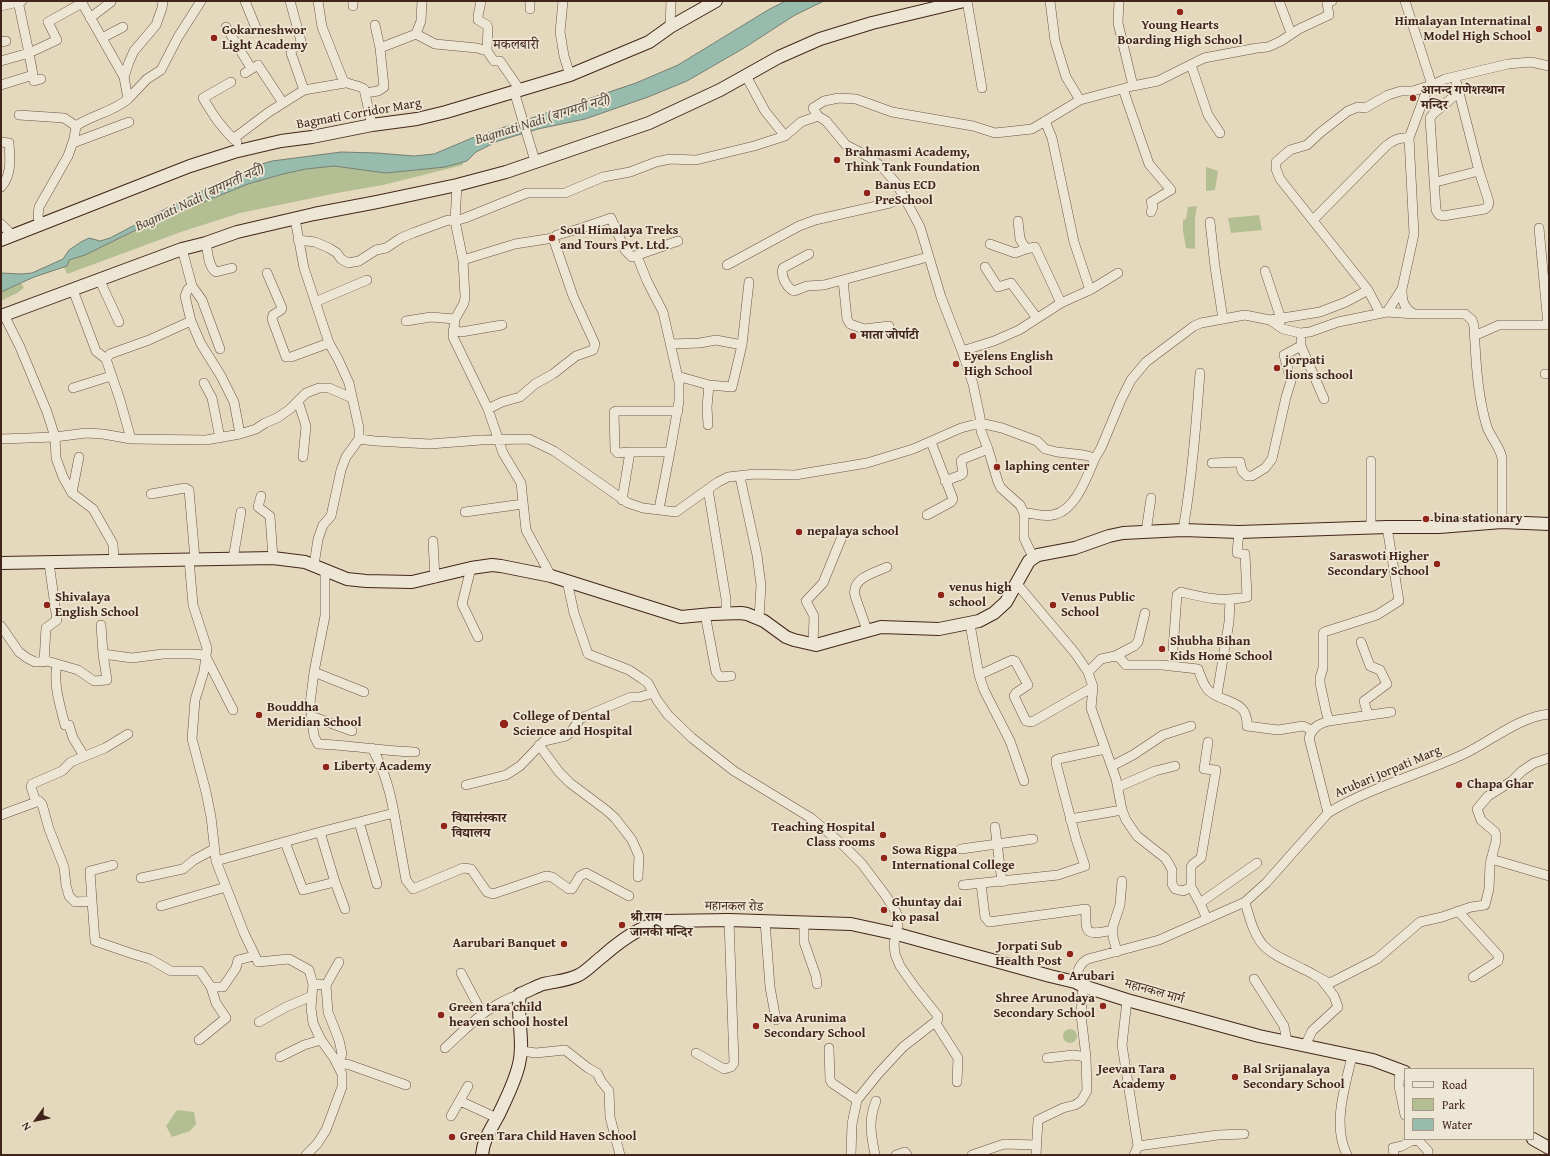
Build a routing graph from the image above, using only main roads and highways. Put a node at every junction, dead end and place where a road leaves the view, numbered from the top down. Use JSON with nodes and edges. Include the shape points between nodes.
{"nodes":[{"id":1,"x":716,"y":1,"type":"edge"},
{"id":2,"x":964,"y":1,"type":"edge"},
{"id":3,"x":1,"y":240,"type":"edge"},
{"id":4,"x":2,"y":316,"type":"edge"},
{"id":5,"x":1549,"y":524,"type":"edge"},
{"id":6,"x":1,"y":563,"type":"edge"},
{"id":7,"x":897,"y":934,"type":"joint"},
{"id":8,"x":1402,"y":1070,"type":"edge"},
{"id":9,"x":1534,"y":1140,"type":"edge"},
{"id":10,"x":1549,"y":1148,"type":"edge"},
{"id":11,"x":482,"y":1155,"type":"edge"}],
"edges":[{"from":1,"to":3,"type":"main road","name":"Bagmati Corridor Marg","via":[[649,42],[570,74],[424,118],[281,141],[244,150],[190,166]]},
{"from":2,"to":4,"type":"main road","via":[[872,23],[820,39],[649,123],[506,172],[457,185],[237,232],[182,249]]},
{"from":5,"to":6,"type":"main road","via":[[1502,522],[1440,527],[1239,532],[1182,530],[1116,534],[1075,548],[1033,557],[1006,602],[987,618],[970,624],[939,629],[881,627],[813,645],[786,637],[759,619],[741,613],[681,617],[670,615],[551,576],[497,565],[471,568],[412,582],[366,582],[347,579],[306,562],[274,558]]},
{"from":7,"to":8,"type":"main road","name":"महानकल मार्ग","via":[[1259,1036],[1374,1060]]},
{"from":7,"to":11,"type":"main road","name":"महानकल रोड","via":[[851,924],[729,920],[655,923],[638,930],[580,974],[565,981],[543,984],[520,994],[518,1004],[522,1051],[519,1064],[510,1090],[485,1139]]},
{"from":9,"to":10,"type":"main road"}]}
